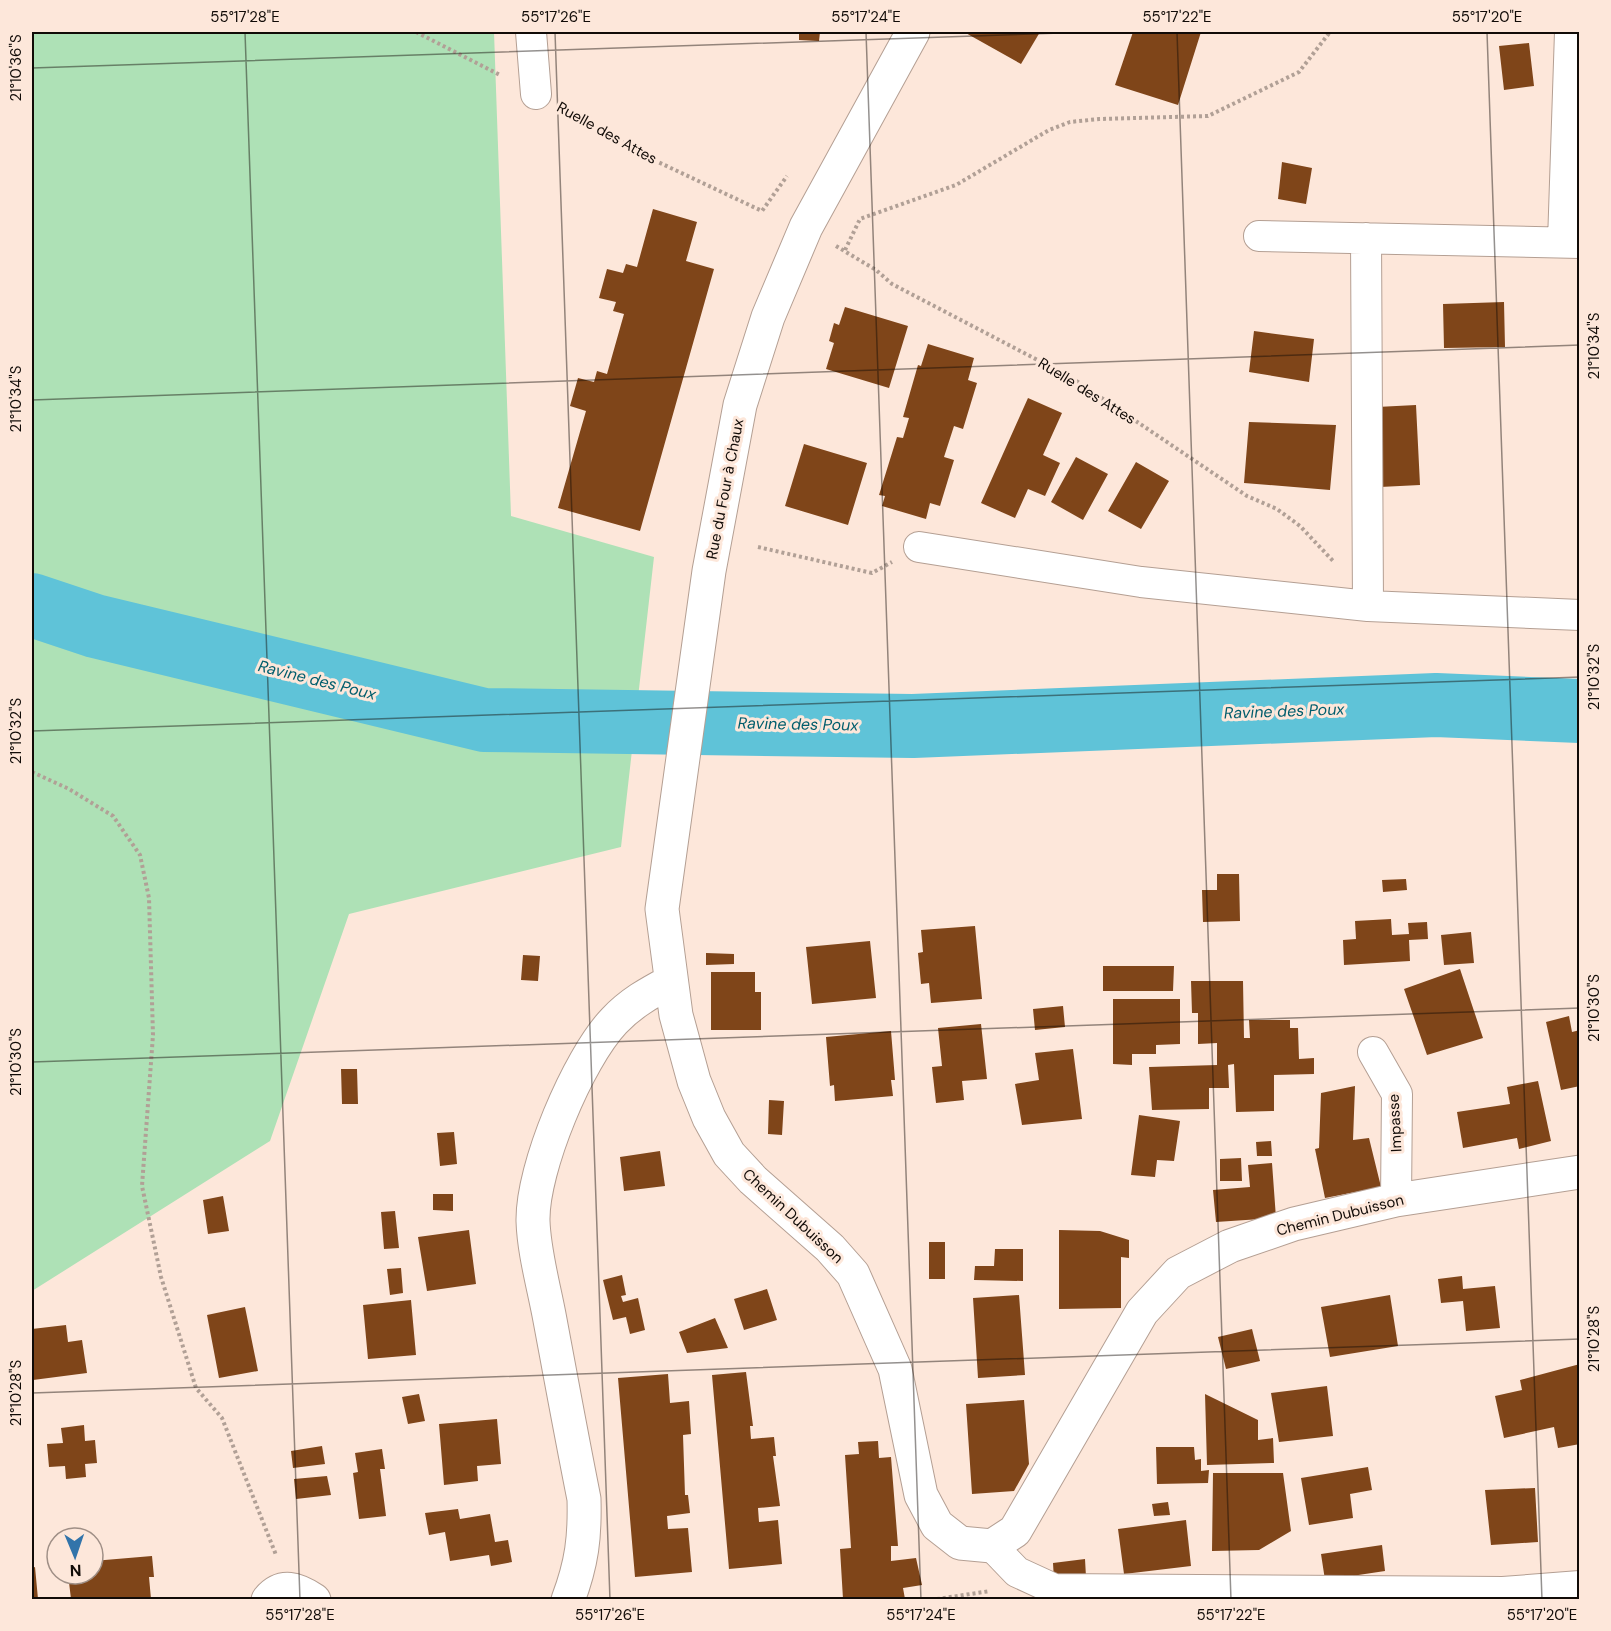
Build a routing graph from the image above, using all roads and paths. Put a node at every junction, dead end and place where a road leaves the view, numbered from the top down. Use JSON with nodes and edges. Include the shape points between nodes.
{"nodes":[{"id":1,"x":416,"y":32,"type":"edge"},
{"id":2,"x":531,"y":32,"type":"edge"},
{"id":3,"x":913,"y":32,"type":"edge"},
{"id":4,"x":1330,"y":32,"type":"edge"},
{"id":5,"x":1570,"y":32,"type":"edge"},
{"id":6,"x":536,"y":94,"type":"junction"},
{"id":7,"x":787,"y":176,"type":"dead end"},
{"id":8,"x":1259,"y":236,"type":"dead end"},
{"id":9,"x":1366,"y":238,"type":"junction"},
{"id":10,"x":810,"y":241,"type":"junction"},
{"id":11,"x":1571,"y":243,"type":"edge"},
{"id":12,"x":845,"y":250,"type":"junction"},
{"id":13,"x":758,"y":547,"type":"dead end"},
{"id":14,"x":919,"y":547,"type":"joint"},
{"id":15,"x":1367,"y":570,"type":"junction"},
{"id":16,"x":1368,"y":606,"type":"junction"},
{"id":17,"x":1580,"y":615,"type":"edge"},
{"id":18,"x":32,"y":772,"type":"edge"},
{"id":19,"x":670,"y":982,"type":"junction"},
{"id":20,"x":1373,"y":1052,"type":"dead end"},
{"id":21,"x":1580,"y":1172,"type":"edge"},
{"id":22,"x":1396,"y":1200,"type":"junction"},
{"id":23,"x":992,"y":1546,"type":"junction"},
{"id":24,"x":1580,"y":1586,"type":"edge"},
{"id":25,"x":289,"y":1596,"type":"edge"},
{"id":26,"x":568,"y":1599,"type":"edge"}],
"edges":[{"from":1,"to":6,"type":"path","name":"Ruelle des Attes"},
{"from":2,"to":6,"type":"street"},
{"from":3,"to":10,"type":"main road","name":"Rue du Four à Chaux"},
{"from":4,"to":12,"type":"path","via":[[1299,72],[1208,116],[1070,122],[1049,130],[956,185],[860,219]]},
{"from":5,"to":11,"type":"street"},
{"from":6,"to":7,"type":"path","name":"Ruelle des Attes","via":[[656,161],[762,211]]},
{"from":8,"to":9,"type":"street"},
{"from":9,"to":11,"type":"street"},
{"from":9,"to":15,"type":"street"},
{"from":10,"to":12,"type":"path","name":"Ruelle des Attes"},
{"from":10,"to":19,"type":"main road","name":"Rue du Four à Chaux","via":[[768,317],[740,405],[709,571],[662,909]]},
{"from":12,"to":15,"type":"path","name":"Ruelle des Attes","via":[[892,284],[1071,378],[1247,496],[1277,509],[1300,526],[1337,564]]},
{"from":13,"to":14,"type":"path","via":[[872,573]]},
{"from":14,"to":16,"type":"street","via":[[1141,582]]},
{"from":15,"to":16,"type":"street"},
{"from":16,"to":17,"type":"street"},
{"from":18,"to":25,"type":"path","via":[[113,816],[140,855],[149,898],[153,1035],[142,1186],[161,1277],[196,1388],[222,1418]]},
{"from":19,"to":23,"type":"main road","name":"Chemin Dubuisson","via":[[694,1081],[729,1154],[830,1248],[853,1274],[868,1304],[895,1369],[921,1495],[937,1525],[960,1544]]},
{"from":19,"to":26,"type":"main road","via":[[639,998],[613,1022],[578,1076],[543,1157],[535,1187],[533,1221],[540,1267],[584,1499],[585,1538]]},
{"from":20,"to":22,"type":"street","name":"Impasse","via":[[1397,1094]]},
{"from":21,"to":22,"type":"main road","name":"Chemin Dubuisson"},
{"from":22,"to":23,"type":"main road","name":"Chemin Dubuisson","via":[[1294,1224],[1230,1246],[1178,1273],[1142,1312],[1015,1532]]},
{"from":23,"to":24,"type":"street","via":[[1017,1572],[1054,1589],[1503,1592]]}]}
